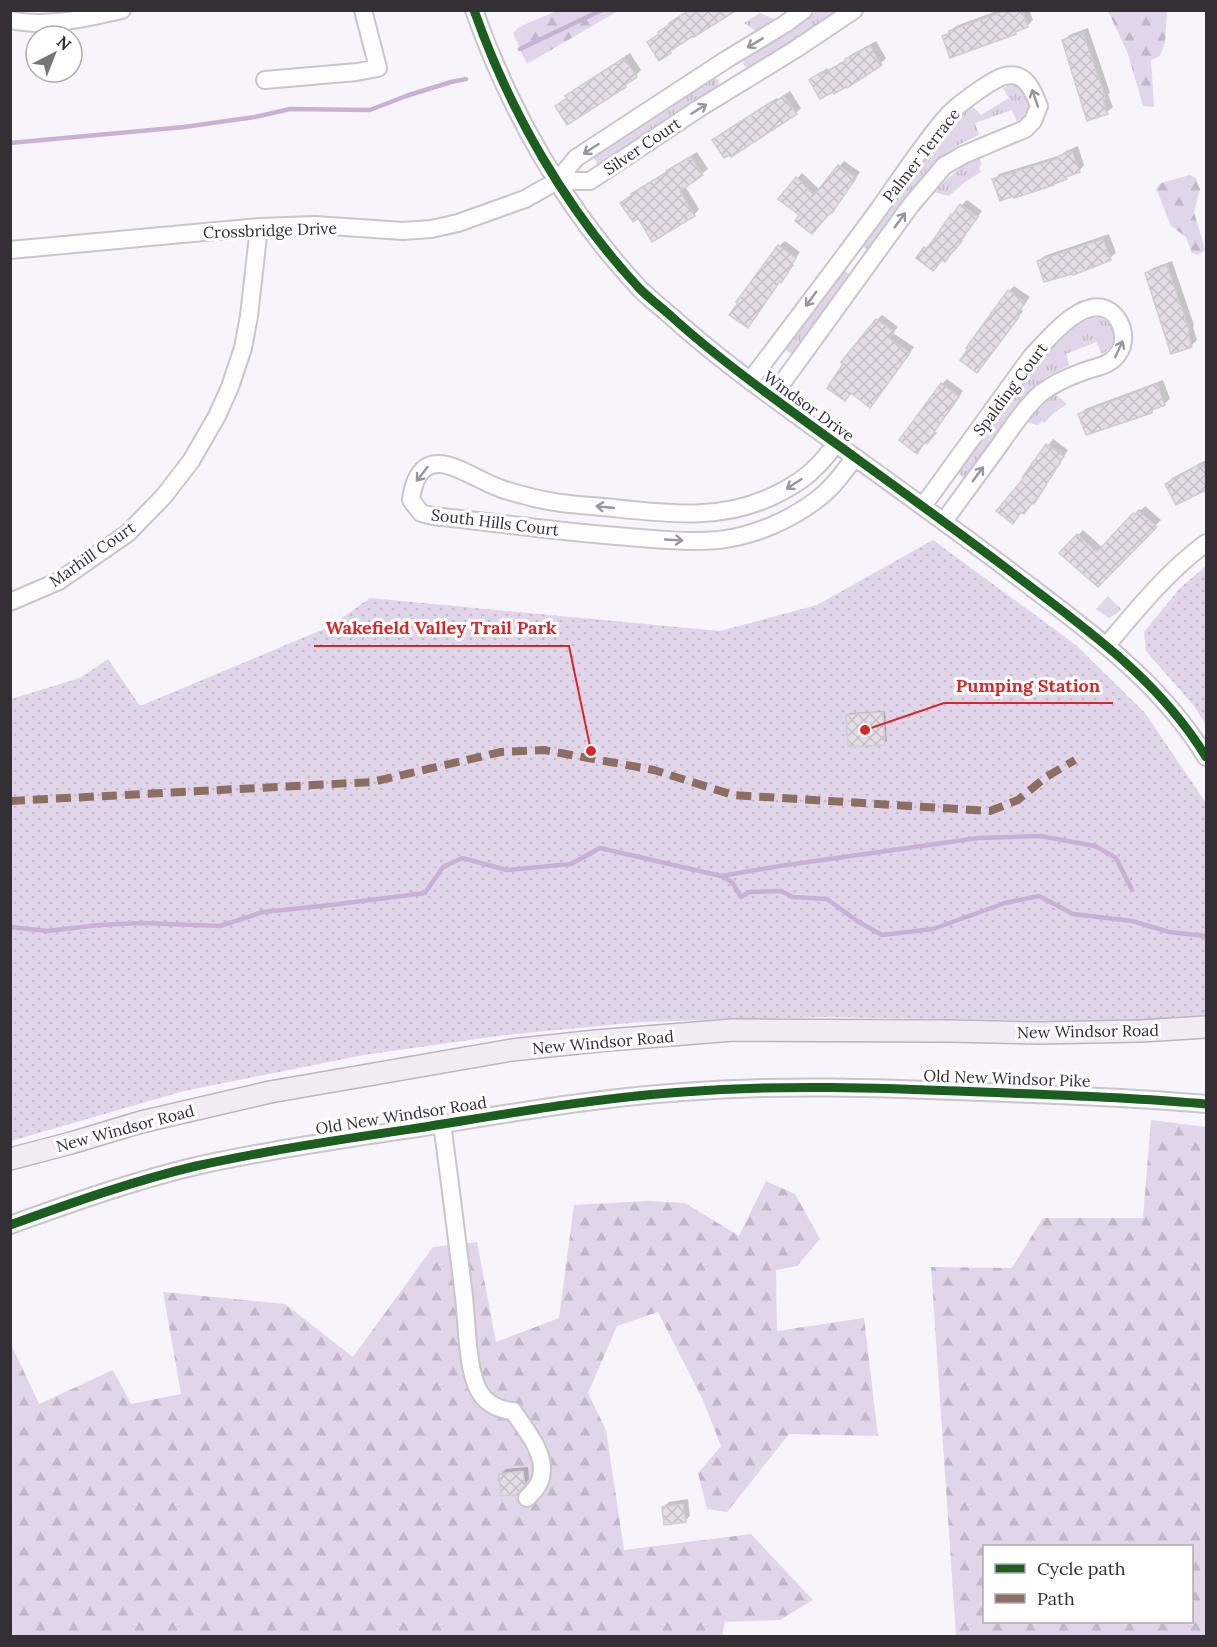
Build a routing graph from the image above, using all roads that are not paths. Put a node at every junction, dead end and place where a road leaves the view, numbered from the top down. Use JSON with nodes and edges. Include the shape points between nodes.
{"nodes":[{"id":1,"x":122,"y":10,"type":"edge"},
{"id":2,"x":363,"y":10,"type":"edge"},
{"id":3,"x":474,"y":10,"type":"edge"},
{"id":4,"x":804,"y":10,"type":"edge"},
{"id":5,"x":854,"y":10,"type":"edge"},
{"id":6,"x":10,"y":20,"type":"edge"},
{"id":7,"x":265,"y":80,"type":"dead end"},
{"id":8,"x":557,"y":182,"type":"junction"},
{"id":9,"x":259,"y":227,"type":"junction"},
{"id":10,"x":10,"y":250,"type":"edge"},
{"id":11,"x":750,"y":381,"type":"junction"},
{"id":12,"x":772,"y":397,"type":"junction"},
{"id":13,"x":836,"y":444,"type":"junction"},
{"id":14,"x":855,"y":458,"type":"junction"},
{"id":15,"x":923,"y":506,"type":"junction"},
{"id":16,"x":944,"y":521,"type":"junction"},
{"id":17,"x":1206,"y":543,"type":"edge"},
{"id":18,"x":10,"y":602,"type":"edge"},
{"id":19,"x":1107,"y":645,"type":"junction"},
{"id":20,"x":1206,"y":757,"type":"edge"},
{"id":21,"x":1206,"y":1027,"type":"edge"},
{"id":22,"x":805,"y":1088,"type":"joint"},
{"id":23,"x":1206,"y":1104,"type":"edge"},
{"id":24,"x":442,"y":1124,"type":"junction"},
{"id":25,"x":10,"y":1159,"type":"edge"},
{"id":26,"x":10,"y":1226,"type":"edge"},
{"id":27,"x":527,"y":1498,"type":"dead end"}],
"edges":[{"from":1,"to":6,"type":"street","via":[[52,22]]},
{"from":2,"to":7,"type":"street","via":[[378,68]]},
{"from":3,"to":8,"type":"street","name":"Windsor Drive","via":[[512,99]]},
{"from":4,"to":8,"type":"street","name":"Silver Court","one_way":true,"via":[[576,158]]},
{"from":8,"to":5,"type":"street","name":"Silver Court","one_way":true,"via":[[590,181]]},
{"from":8,"to":9,"type":"street","name":"Crossbridge Drive","via":[[507,206],[431,229]]},
{"from":8,"to":11,"type":"street","name":"Windsor Drive","via":[[586,225],[642,291]]},
{"from":9,"to":10,"type":"street","name":"Crossbridge Drive"},
{"from":9,"to":18,"type":"street","name":"Marhill Court","via":[[243,348],[218,416],[191,461],[128,533],[59,581]]},
{"from":11,"to":12,"type":"street","name":"Windsor Drive"},
{"from":12,"to":11,"type":"street","name":"Palmer Terrace","one_way":true,"via":[[911,205],[945,166],[1024,129],[1033,121],[1039,106],[1026,81],[1007,75],[997,79],[950,113]]},
{"from":12,"to":13,"type":"street","name":"Windsor Drive"},
{"from":13,"to":14,"type":"street","name":"Windsor Drive"},
{"from":13,"to":14,"type":"street","name":"South Hills Court","one_way":true,"via":[[815,469],[790,487],[742,508],[720,512],[685,515],[554,502],[497,487],[440,463],[422,470],[411,500],[421,513],[433,516],[644,538],[720,540],[770,527],[798,512],[819,498]]},
{"from":14,"to":15,"type":"street","name":"Windsor Drive"},
{"from":15,"to":16,"type":"street","name":"Windsor Drive"},
{"from":16,"to":15,"type":"street","name":"Spalding Court","one_way":true,"via":[[1030,404],[1063,380],[1113,361],[1124,333],[1115,315],[1099,307],[1091,308],[1048,338]]},
{"from":16,"to":19,"type":"street","name":"Windsor Drive"},
{"from":17,"to":19,"type":"street","via":[[1170,573]]},
{"from":19,"to":20,"type":"street","name":"Windsor Drive","via":[[1181,718]]},
{"from":21,"to":25,"type":"main road","name":"New Windsor Road","via":[[1040,1033],[733,1030],[512,1050],[270,1092],[141,1122]]},
{"from":22,"to":23,"type":"street","name":"Old New Windsor Pike","via":[[1090,1096]]},
{"from":22,"to":24,"type":"street","name":"Old New Windsor Road","via":[[679,1092]]},
{"from":24,"to":26,"type":"street","name":"Old New Windsor Road","via":[[194,1167],[108,1191]]},
{"from":24,"to":27,"type":"street","via":[[474,1378],[484,1399],[502,1410],[513,1411],[532,1439],[542,1470],[536,1488]]}]}
